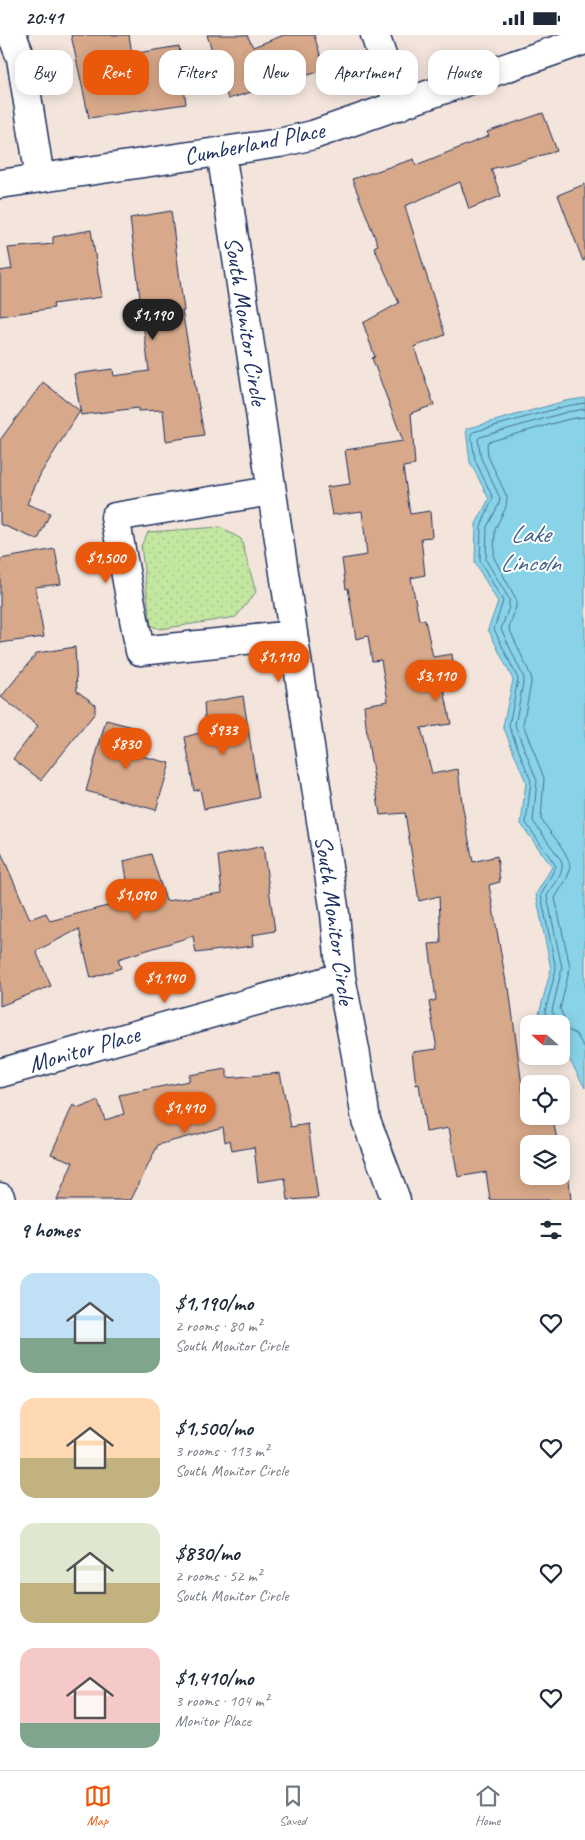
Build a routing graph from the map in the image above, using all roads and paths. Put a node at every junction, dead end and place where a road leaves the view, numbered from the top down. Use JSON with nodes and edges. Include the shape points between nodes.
{"nodes":[{"id":1,"x":12,"y":35,"type":"edge"},
{"id":2,"x":375,"y":35,"type":"edge"},
{"id":3,"x":584,"y":42,"type":"edge"},
{"id":4,"x":399,"y":106,"type":"junction"},
{"id":5,"x":221,"y":151,"type":"junction"},
{"id":6,"x":40,"y":178,"type":"junction"},
{"id":7,"x":0,"y":184,"type":"edge"},
{"id":8,"x":271,"y":491,"type":"junction"},
{"id":9,"x":293,"y":635,"type":"junction"},
{"id":10,"x":341,"y":977,"type":"junction"},
{"id":11,"x":0,"y":1073,"type":"edge"},
{"id":12,"x":396,"y":1200,"type":"edge"}],
"edges":[{"from":1,"to":6,"type":"street","via":[[21,58]]},
{"from":2,"to":4,"type":"street"},
{"from":3,"to":4,"type":"street","name":"Cumberland Place"},
{"from":4,"to":5,"type":"street","name":"Cumberland Place","via":[[313,135]]},
{"from":5,"to":6,"type":"street","name":"Cumberland Place"},
{"from":5,"to":8,"type":"street","name":"South Monitor Circle"},
{"from":6,"to":7,"type":"street","name":"Cumberland Place"},
{"from":8,"to":9,"type":"street","name":"South Monitor Circle"},
{"from":8,"to":9,"type":"street","via":[[115,517],[140,651]]},
{"from":9,"to":10,"type":"street","name":"South Monitor Circle"},
{"from":10,"to":11,"type":"street","name":"Monitor Place"},
{"from":10,"to":12,"type":"street","name":"South Monitor Circle","via":[[366,1120]]}]}
